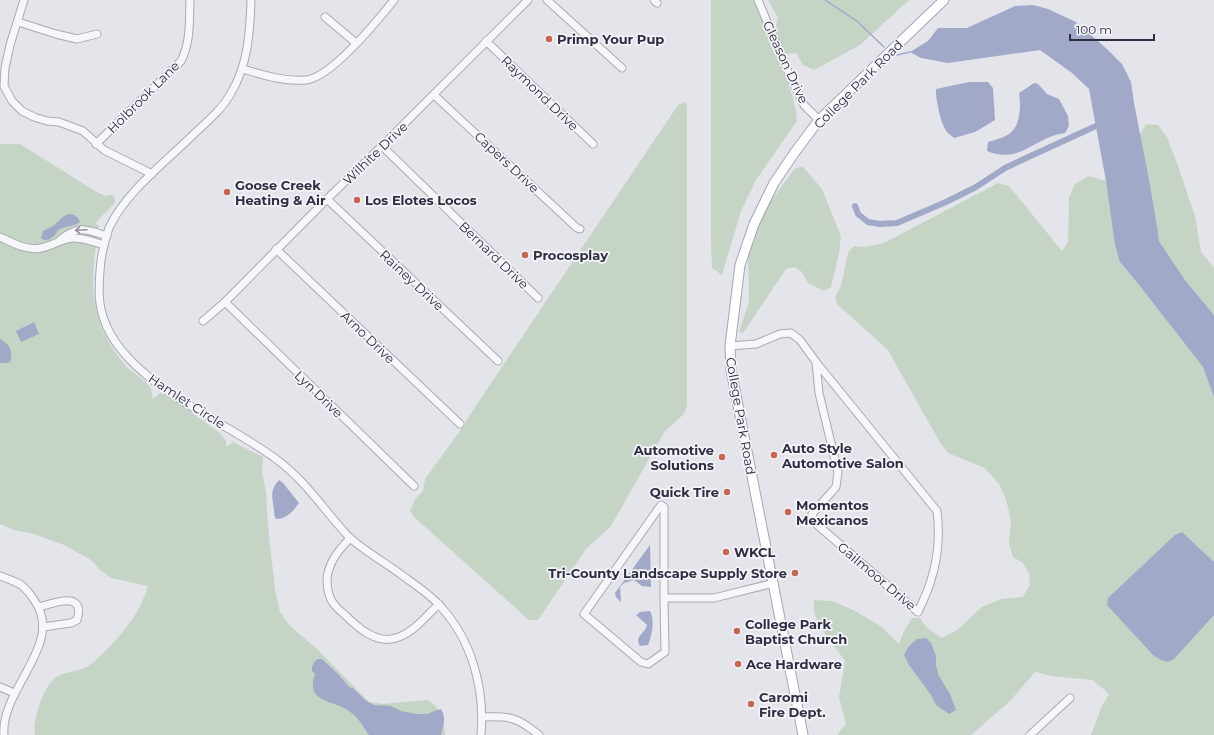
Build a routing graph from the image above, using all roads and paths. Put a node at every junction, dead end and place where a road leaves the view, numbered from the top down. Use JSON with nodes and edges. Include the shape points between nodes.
{"nodes":[{"id":1,"x":24,"y":0,"type":"edge"},
{"id":2,"x":190,"y":0,"type":"edge"},
{"id":3,"x":251,"y":0,"type":"edge"},
{"id":4,"x":394,"y":0,"type":"edge"},
{"id":5,"x":528,"y":0,"type":"edge"},
{"id":6,"x":547,"y":0,"type":"edge"},
{"id":7,"x":758,"y":0,"type":"edge"},
{"id":8,"x":944,"y":0,"type":"edge"},
{"id":9,"x":325,"y":16,"type":"dead end"},
{"id":10,"x":18,"y":22,"type":"junction"},
{"id":11,"x":96,"y":34,"type":"dead end"},
{"id":12,"x":486,"y":41,"type":"junction"},
{"id":13,"x":356,"y":44,"type":"junction"},
{"id":14,"x":622,"y":68,"type":"dead end"},
{"id":15,"x":243,"y":69,"type":"junction"},
{"id":16,"x":434,"y":94,"type":"junction"},
{"id":17,"x":819,"y":120,"type":"junction"},
{"id":18,"x":96,"y":144,"type":"junction"},
{"id":19,"x":593,"y":144,"type":"dead end"},
{"id":20,"x":382,"y":146,"type":"junction"},
{"id":21,"x":152,"y":174,"type":"junction"},
{"id":22,"x":327,"y":199,"type":"junction"},
{"id":23,"x":580,"y":229,"type":"dead end"},
{"id":24,"x":107,"y":236,"type":"junction"},
{"id":25,"x":0,"y":237,"type":"edge"},
{"id":26,"x":57,"y":242,"type":"junction"},
{"id":27,"x":104,"y":245,"type":"junction"},
{"id":28,"x":276,"y":249,"type":"junction"},
{"id":29,"x":538,"y":298,"type":"dead end"},
{"id":30,"x":225,"y":302,"type":"junction"},
{"id":31,"x":203,"y":321,"type":"dead end"},
{"id":32,"x":730,"y":346,"type":"junction"},
{"id":33,"x":498,"y":361,"type":"dead end"},
{"id":34,"x":816,"y":362,"type":"junction"},
{"id":35,"x":460,"y":424,"type":"dead end"},
{"id":36,"x":414,"y":486,"type":"dead end"},
{"id":37,"x":350,"y":538,"type":"junction"},
{"id":38,"x":0,"y":576,"type":"edge"},
{"id":39,"x":774,"y":583,"type":"junction"},
{"id":40,"x":664,"y":598,"type":"junction"},
{"id":41,"x":439,"y":604,"type":"junction"},
{"id":42,"x":39,"y":607,"type":"junction"},
{"id":43,"x":43,"y":627,"type":"junction"},
{"id":44,"x":0,"y":687,"type":"edge"},
{"id":45,"x":14,"y":693,"type":"junction"},
{"id":46,"x":1070,"y":698,"type":"dead end"},
{"id":47,"x":483,"y":717,"type":"junction"},
{"id":48,"x":4,"y":735,"type":"edge"},
{"id":49,"x":481,"y":735,"type":"edge"},
{"id":50,"x":539,"y":735,"type":"edge"},
{"id":51,"x":803,"y":735,"type":"edge"},
{"id":52,"x":1032,"y":735,"type":"edge"}],
"edges":[{"from":1,"to":10,"type":"street"},
{"from":2,"to":18,"type":"street","name":"Holbrook Lane","via":[[186,50],[181,61]]},
{"from":3,"to":15,"type":"street","name":"Hamlet Circle"},
{"from":4,"to":13,"type":"street"},
{"from":5,"to":12,"type":"street","name":"Wilhite Drive"},
{"from":6,"to":14,"type":"street"},
{"from":7,"to":17,"type":"street","name":"Gleason Drive","via":[[804,105]]},
{"from":8,"to":17,"type":"main road","name":"College Park Road"},
{"from":9,"to":13,"type":"street"},
{"from":10,"to":11,"type":"street","via":[[77,39]]},
{"from":10,"to":18,"type":"street","via":[[5,68],[4,86],[12,101],[22,111],[34,117],[59,122],[83,131]]},
{"from":12,"to":16,"type":"street","name":"Wilhite Drive"},
{"from":12,"to":19,"type":"street","name":"Raymond Drive"},
{"from":13,"to":15,"type":"street","via":[[324,73],[307,80],[290,80]]},
{"from":15,"to":21,"type":"street","name":"Hamlet Circle","via":[[230,96]]},
{"from":16,"to":20,"type":"street","name":"Wilhite Drive"},
{"from":16,"to":23,"type":"street","name":"Capers Drive"},
{"from":17,"to":32,"type":"main road","name":"College Park Road","via":[[774,183],[754,224],[740,265]]},
{"from":18,"to":21,"type":"street"},
{"from":20,"to":22,"type":"street","name":"Wilhite Drive"},
{"from":20,"to":29,"type":"street","name":"Bernard Drive"},
{"from":21,"to":24,"type":"street","name":"Hamlet Circle","via":[[123,204]]},
{"from":22,"to":28,"type":"street","name":"Wilhite Drive"},
{"from":22,"to":33,"type":"street","name":"Rainey Drive"},
{"from":24,"to":26,"type":"street","one_way":true,"via":[[84,229],[71,232]]},
{"from":24,"to":27,"type":"street","name":"Hamlet Circle"},
{"from":25,"to":26,"type":"street","via":[[23,247],[33,248]]},
{"from":26,"to":27,"type":"street","via":[[80,238]]},
{"from":27,"to":37,"type":"street","name":"Hamlet Circle","via":[[98,284],[101,309],[108,331],[128,358],[150,379],[276,458],[301,481]]},
{"from":28,"to":30,"type":"street","name":"Wilhite Drive"},
{"from":28,"to":35,"type":"street","name":"Arno Drive"},
{"from":30,"to":31,"type":"street","name":"Wilhite Drive"},
{"from":30,"to":36,"type":"street","name":"Lyn Drive"},
{"from":32,"to":34,"type":"street","name":"Gailmoor Drive","via":[[756,344],[780,334],[791,333],[800,340]]},
{"from":32,"to":39,"type":"main road","name":"College Park Road","via":[[731,370]]},
{"from":34,"to":34,"type":"street","name":"Gailmoor Drive","via":[[820,393],[838,472],[836,486],[812,514],[814,522],[918,612],[932,580],[939,525],[937,512]]},
{"from":37,"to":41,"type":"street","name":"Hamlet Circle"},
{"from":37,"to":41,"type":"street","via":[[333,558],[327,580],[328,590],[333,603],[365,633],[373,637],[400,637],[415,627]]},
{"from":38,"to":42,"type":"street","via":[[20,584]]},
{"from":39,"to":40,"type":"street","via":[[714,598]]},
{"from":39,"to":51,"type":"main road","name":"College Park Road"},
{"from":40,"to":40,"type":"street","via":[[665,652],[648,664],[641,662],[584,614],[661,504],[664,507]]},
{"from":41,"to":47,"type":"street","name":"Hamlet Circle","via":[[455,625],[471,657],[478,678]]},
{"from":42,"to":43,"type":"street"},
{"from":42,"to":43,"type":"street","via":[[70,600],[78,606],[77,620]]},
{"from":43,"to":45,"type":"street","via":[[41,640]]},
{"from":44,"to":45,"type":"street"},
{"from":45,"to":48,"type":"street","via":[[5,714]]},
{"from":46,"to":52,"type":"street"},
{"from":47,"to":49,"type":"street","name":"Hamlet Circle"},
{"from":47,"to":50,"type":"street","via":[[503,716],[518,720]]}]}
